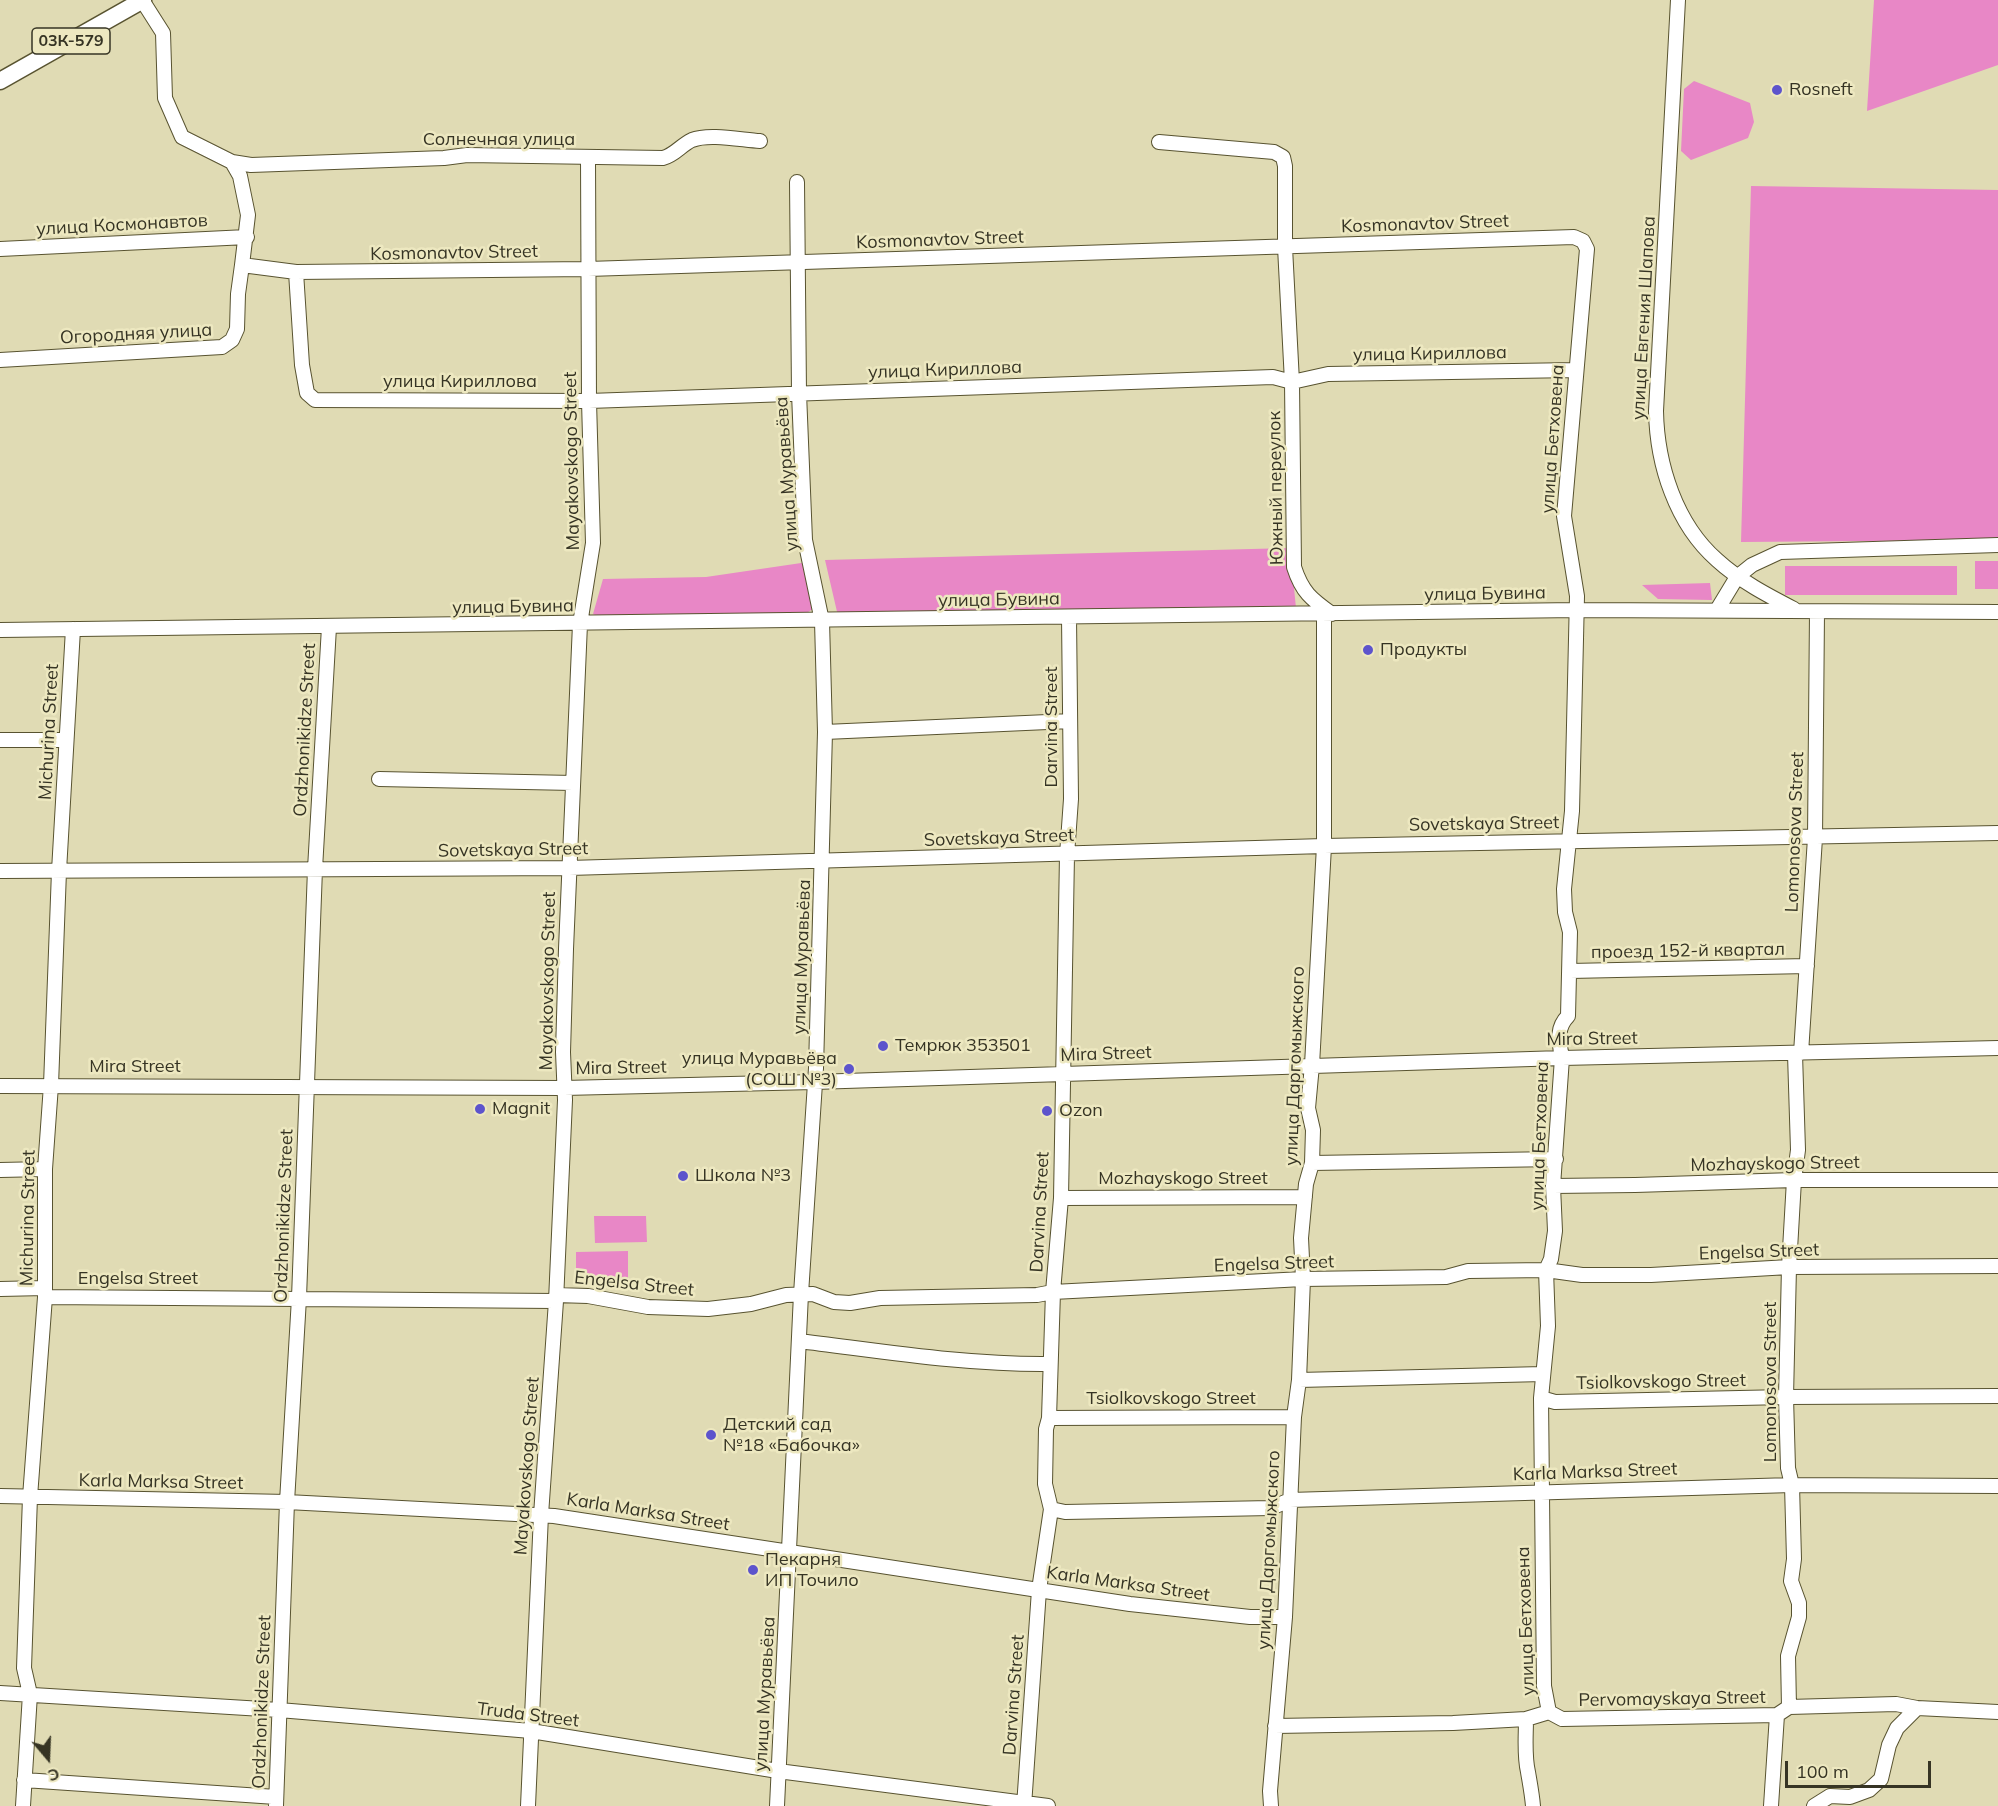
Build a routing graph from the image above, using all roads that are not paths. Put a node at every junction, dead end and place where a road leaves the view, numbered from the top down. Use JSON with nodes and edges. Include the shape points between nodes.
{"nodes":[{"id":1,"x":142,"y":0,"type":"edge"},
{"id":2,"x":1678,"y":0,"type":"edge"},
{"id":3,"x":0,"y":81,"type":"edge"},
{"id":4,"x":760,"y":141,"type":"dead end"},
{"id":5,"x":1159,"y":142,"type":"dead end"},
{"id":6,"x":588,"y":158,"type":"junction"},
{"id":7,"x":232,"y":162,"type":"junction"},
{"id":8,"x":797,"y":182,"type":"dead end"},
{"id":9,"x":247,"y":237,"type":"junction"},
{"id":10,"x":1584,"y":241,"type":"joint"},
{"id":11,"x":1285,"y":247,"type":"junction"},
{"id":12,"x":0,"y":249,"type":"edge"},
{"id":13,"x":798,"y":262,"type":"junction"},
{"id":14,"x":242,"y":265,"type":"junction"},
{"id":15,"x":588,"y":269,"type":"junction"},
{"id":16,"x":296,"y":272,"type":"junction"},
{"id":17,"x":0,"y":360,"type":"edge"},
{"id":18,"x":1575,"y":370,"type":"junction"},
{"id":19,"x":1292,"y":382,"type":"junction"},
{"id":20,"x":799,"y":393,"type":"junction"},
{"id":21,"x":589,"y":400,"type":"junction"},
{"id":22,"x":1998,"y":545,"type":"edge"},
{"id":23,"x":1737,"y":577,"type":"junction"},
{"id":24,"x":1576,"y":610,"type":"junction"},
{"id":25,"x":1718,"y":610,"type":"junction"},
{"id":26,"x":1799,"y":612,"type":"junction"},
{"id":27,"x":1817,"y":612,"type":"junction"},
{"id":28,"x":1998,"y":612,"type":"edge"},
{"id":29,"x":1328,"y":614,"type":"junction"},
{"id":30,"x":1069,"y":617,"type":"junction"},
{"id":31,"x":822,"y":621,"type":"junction"},
{"id":32,"x":580,"y":624,"type":"junction"},
{"id":33,"x":329,"y":627,"type":"junction"},
{"id":34,"x":73,"y":629,"type":"junction"},
{"id":35,"x":0,"y":630,"type":"edge"},
{"id":36,"x":1070,"y":721,"type":"junction"},
{"id":37,"x":825,"y":732,"type":"junction"},
{"id":38,"x":0,"y":740,"type":"edge"},
{"id":39,"x":66,"y":740,"type":"junction"},
{"id":40,"x":379,"y":780,"type":"dead end"},
{"id":41,"x":573,"y":783,"type":"junction"},
{"id":42,"x":1998,"y":833,"type":"edge"},
{"id":43,"x":1815,"y":838,"type":"junction"},
{"id":44,"x":1569,"y":840,"type":"junction"},
{"id":45,"x":1324,"y":846,"type":"junction"},
{"id":46,"x":1067,"y":855,"type":"junction"},
{"id":47,"x":822,"y":861,"type":"junction"},
{"id":48,"x":569,"y":868,"type":"junction"},
{"id":49,"x":315,"y":869,"type":"junction"},
{"id":50,"x":0,"y":871,"type":"edge"},
{"id":51,"x":59,"y":871,"type":"junction"},
{"id":52,"x":1807,"y":966,"type":"junction"},
{"id":53,"x":1570,"y":971,"type":"junction"},
{"id":54,"x":1998,"y":1048,"type":"edge"},
{"id":55,"x":1798,"y":1054,"type":"junction"},
{"id":56,"x":1562,"y":1058,"type":"junction"},
{"id":57,"x":1312,"y":1065,"type":"junction"},
{"id":58,"x":1063,"y":1073,"type":"junction"},
{"id":59,"x":814,"y":1082,"type":"junction"},
{"id":60,"x":51,"y":1085,"type":"junction"},
{"id":61,"x":0,"y":1086,"type":"edge"},
{"id":62,"x":306,"y":1086,"type":"junction"},
{"id":63,"x":564,"y":1088,"type":"junction"},
{"id":64,"x":1556,"y":1159,"type":"junction"},
{"id":65,"x":1312,"y":1163,"type":"junction"},
{"id":66,"x":45,"y":1169,"type":"junction"},
{"id":67,"x":0,"y":1170,"type":"edge"},
{"id":68,"x":1794,"y":1179,"type":"junction"},
{"id":69,"x":1998,"y":1180,"type":"edge"},
{"id":70,"x":1553,"y":1186,"type":"junction"},
{"id":71,"x":1305,"y":1197,"type":"junction"},
{"id":72,"x":1061,"y":1198,"type":"junction"},
{"id":73,"x":1998,"y":1266,"type":"edge"},
{"id":74,"x":1790,"y":1267,"type":"junction"},
{"id":75,"x":1546,"y":1270,"type":"junction"},
{"id":76,"x":1303,"y":1279,"type":"junction"},
{"id":77,"x":0,"y":1289,"type":"edge"},
{"id":78,"x":45,"y":1292,"type":"junction"},
{"id":79,"x":1053,"y":1292,"type":"junction"},
{"id":80,"x":801,"y":1294,"type":"junction"},
{"id":81,"x":299,"y":1298,"type":"junction"},
{"id":82,"x":556,"y":1298,"type":"junction"},
{"id":83,"x":799,"y":1341,"type":"junction"},
{"id":84,"x":1050,"y":1365,"type":"junction"},
{"id":85,"x":1543,"y":1374,"type":"junction"},
{"id":86,"x":1299,"y":1380,"type":"junction"},
{"id":87,"x":1998,"y":1396,"type":"edge"},
{"id":88,"x":1785,"y":1397,"type":"junction"},
{"id":89,"x":1541,"y":1398,"type":"junction"},
{"id":90,"x":1294,"y":1417,"type":"junction"},
{"id":91,"x":1049,"y":1418,"type":"junction"},
{"id":92,"x":1792,"y":1485,"type":"junction"},
{"id":93,"x":1998,"y":1486,"type":"edge"},
{"id":94,"x":1541,"y":1492,"type":"junction"},
{"id":95,"x":0,"y":1496,"type":"edge"},
{"id":96,"x":30,"y":1497,"type":"junction"},
{"id":97,"x":1290,"y":1500,"type":"junction"},
{"id":98,"x":287,"y":1502,"type":"junction"},
{"id":99,"x":1051,"y":1509,"type":"junction"},
{"id":100,"x":541,"y":1515,"type":"junction"},
{"id":101,"x":789,"y":1553,"type":"junction"},
{"id":102,"x":1039,"y":1590,"type":"junction"},
{"id":103,"x":1285,"y":1617,"type":"junction"},
{"id":104,"x":0,"y":1693,"type":"edge"},
{"id":105,"x":30,"y":1694,"type":"junction"},
{"id":106,"x":1917,"y":1708,"type":"junction"},
{"id":107,"x":279,"y":1710,"type":"junction"},
{"id":108,"x":1783,"y":1711,"type":"junction"},
{"id":109,"x":1549,"y":1712,"type":"junction"},
{"id":110,"x":1998,"y":1712,"type":"edge"},
{"id":111,"x":1526,"y":1719,"type":"junction"},
{"id":112,"x":1275,"y":1726,"type":"junction"},
{"id":113,"x":531,"y":1731,"type":"junction"},
{"id":114,"x":778,"y":1771,"type":"junction"},
{"id":115,"x":24,"y":1780,"type":"junction"},
{"id":116,"x":939,"y":1799,"type":"edge"},
{"id":117,"x":276,"y":1802,"type":"edge"},
{"id":118,"x":1024,"y":1804,"type":"edge"},
{"id":119,"x":23,"y":1806,"type":"edge"},
{"id":120,"x":528,"y":1806,"type":"edge"},
{"id":121,"x":777,"y":1806,"type":"edge"},
{"id":122,"x":1048,"y":1806,"type":"edge"},
{"id":123,"x":1271,"y":1806,"type":"edge"},
{"id":124,"x":1533,"y":1806,"type":"edge"},
{"id":125,"x":1772,"y":1806,"type":"edge"},
{"id":126,"x":1814,"y":1806,"type":"edge"}],
"edges":[{"from":1,"to":3,"type":"main road","number":"03К-579"},
{"from":1,"to":7,"type":"street","via":[[163,33],[165,98],[182,137]]},
{"from":2,"to":23,"type":"street","name":"улица Евгения Шапова","via":[[1657,431],[1661,458],[1677,507],[1707,551]]},
{"from":4,"to":6,"type":"street","name":"Солнечная улица","via":[[705,137],[694,139],[663,158]]},
{"from":5,"to":11,"type":"street","name":"Южный переулок","via":[[1274,152],[1283,157]]},
{"from":6,"to":7,"type":"street","name":"Солнечная улица","via":[[467,155],[251,165]]},
{"from":6,"to":15,"type":"street","name":"Mayakovskogo Street"},
{"from":7,"to":9,"type":"street","name":"Огородняя улица","via":[[245,196]]},
{"from":8,"to":13,"type":"street","name":"улица Муравьёва"},
{"from":9,"to":12,"type":"street","name":"улица Космонавтов"},
{"from":9,"to":14,"type":"street","name":"Огородняя улица"},
{"from":10,"to":11,"type":"street","name":"Kosmonavtov Street","via":[[1574,237]]},
{"from":10,"to":18,"type":"street","name":"улица Бетховена","via":[[1587,249]]},
{"from":11,"to":13,"type":"street","name":"Kosmonavtov Street"},
{"from":11,"to":19,"type":"street","name":"Южный переулок"},
{"from":13,"to":15,"type":"street","name":"Kosmonavtov Street"},
{"from":13,"to":20,"type":"street","name":"улица Муравьёва"},
{"from":14,"to":16,"type":"street","name":"Kosmonavtov Street"},
{"from":14,"to":17,"type":"street","name":"Огородняя улица","via":[[237,328],[232,340],[222,347]]},
{"from":15,"to":16,"type":"street","name":"Kosmonavtov Street"},
{"from":15,"to":21,"type":"street","name":"Mayakovskogo Street"},
{"from":16,"to":21,"type":"street","name":"улица Кириллова","via":[[302,365],[307,393],[315,400]]},
{"from":18,"to":19,"type":"street","name":"улица Кириллова","via":[[1328,374]]},
{"from":18,"to":24,"type":"street","name":"улица Бетховена","via":[[1564,516]]},
{"from":19,"to":20,"type":"street","name":"улица Кириллова","via":[[1273,377]]},
{"from":19,"to":29,"type":"street","name":"Южный переулок","via":[[1294,567],[1309,597]]},
{"from":20,"to":21,"type":"street","name":"улица Кириллова"},
{"from":20,"to":31,"type":"street","name":"улица Муравьёва","via":[[806,540]]},
{"from":21,"to":32,"type":"street","name":"Mayakovskogo Street","via":[[592,543]]},
{"from":22,"to":23,"type":"street","via":[[1780,552]]},
{"from":23,"to":25,"type":"street"},
{"from":23,"to":26,"type":"street","name":"улица Евгения Шапова"},
{"from":24,"to":25,"type":"street","name":"улица Бувина"},
{"from":24,"to":29,"type":"street","name":"улица Бувина"},
{"from":24,"to":44,"type":"street","name":"улица Бетховена"},
{"from":25,"to":26,"type":"street","name":"улица Бувина"},
{"from":26,"to":27,"type":"street","name":"улица Бувина"},
{"from":27,"to":28,"type":"street","name":"улица Бувина"},
{"from":27,"to":43,"type":"street","name":"Lomonosova Street"},
{"from":29,"to":30,"type":"street","name":"улица Бувина"},
{"from":29,"to":45,"type":"street","name":"улица Даргомыжского"},
{"from":30,"to":31,"type":"street","name":"улица Бувина"},
{"from":30,"to":36,"type":"street","name":"Darvina Street"},
{"from":31,"to":32,"type":"street","name":"улица Бувина"},
{"from":31,"to":37,"type":"street","name":"улица Муравьёва"},
{"from":32,"to":33,"type":"street","name":"улица Бувина"},
{"from":32,"to":41,"type":"street","name":"Mayakovskogo Street"},
{"from":33,"to":34,"type":"street","name":"улица Бувина"},
{"from":33,"to":49,"type":"street","name":"Ordzhonikidze Street"},
{"from":34,"to":35,"type":"street","name":"улица Бувина"},
{"from":34,"to":39,"type":"street","name":"Michurina Street"},
{"from":36,"to":37,"type":"street"},
{"from":36,"to":46,"type":"street","name":"Darvina Street"},
{"from":37,"to":47,"type":"street","name":"улица Муравьёва"},
{"from":38,"to":39,"type":"street"},
{"from":39,"to":51,"type":"street","name":"Michurina Street"},
{"from":40,"to":41,"type":"street"},
{"from":41,"to":48,"type":"street","name":"Mayakovskogo Street"},
{"from":42,"to":43,"type":"street","name":"Sovetskaya Street"},
{"from":43,"to":44,"type":"street","name":"Sovetskaya Street"},
{"from":43,"to":52,"type":"street","name":"Lomonosova Street"},
{"from":44,"to":45,"type":"street","name":"Sovetskaya Street"},
{"from":44,"to":53,"type":"street","name":"улица Бетховена","via":[[1564,889]]},
{"from":45,"to":46,"type":"street","name":"Sovetskaya Street"},
{"from":45,"to":57,"type":"street","name":"улица Даргомыжского"},
{"from":46,"to":47,"type":"street","name":"Sovetskaya Street"},
{"from":46,"to":58,"type":"street","name":"Darvina Street"},
{"from":47,"to":48,"type":"street","name":"Sovetskaya Street"},
{"from":47,"to":59,"type":"street","name":"улица Муравьёва"},
{"from":48,"to":49,"type":"street","name":"Sovetskaya Street"},
{"from":48,"to":63,"type":"street","name":"Mayakovskogo Street"},
{"from":49,"to":51,"type":"street","name":"Sovetskaya Street"},
{"from":49,"to":62,"type":"street","name":"Ordzhonikidze Street"},
{"from":50,"to":51,"type":"street","name":"Sovetskaya Street"},
{"from":51,"to":60,"type":"street","name":"Michurina Street"},
{"from":52,"to":53,"type":"street","name":"проезд 152-й квартал"},
{"from":52,"to":55,"type":"street","name":"Lomonosova Street"},
{"from":53,"to":56,"type":"street","name":"улица Бетховена","via":[[1568,1016],[1560,1024]]},
{"from":54,"to":55,"type":"street","name":"Mira Street"},
{"from":55,"to":56,"type":"street","name":"Mira Street"},
{"from":55,"to":68,"type":"street","name":"Lomonosova Street","via":[[1798,1150]]},
{"from":56,"to":57,"type":"street","name":"Mira Street"},
{"from":56,"to":64,"type":"street","name":"улица Бетховена"},
{"from":57,"to":58,"type":"street","name":"Mira Street"},
{"from":57,"to":65,"type":"street","name":"улица Даргомыжского","via":[[1308,1108],[1313,1130]]},
{"from":58,"to":59,"type":"street","name":"Mira Street"},
{"from":58,"to":72,"type":"street","name":"Darvina Street"},
{"from":59,"to":63,"type":"street","name":"Mira Street"},
{"from":59,"to":80,"type":"street","name":"улица Муравьёва"},
{"from":60,"to":61,"type":"street","name":"Mira Street"},
{"from":60,"to":62,"type":"street","name":"Mira Street"},
{"from":60,"to":66,"type":"street","name":"Michurina Street"},
{"from":62,"to":63,"type":"street","name":"Mira Street"},
{"from":62,"to":81,"type":"street","name":"Ordzhonikidze Street"},
{"from":63,"to":82,"type":"street","name":"Mayakovskogo Street"},
{"from":64,"to":65,"type":"street"},
{"from":64,"to":70,"type":"street","name":"улица Бетховена"},
{"from":65,"to":71,"type":"street","name":"улица Даргомыжского"},
{"from":66,"to":67,"type":"street"},
{"from":66,"to":78,"type":"street","name":"Michurina Street"},
{"from":68,"to":69,"type":"street","name":"Mozhayskogo Street"},
{"from":68,"to":70,"type":"street","name":"Mozhayskogo Street"},
{"from":68,"to":74,"type":"street","name":"Lomonosova Street"},
{"from":70,"to":75,"type":"street","name":"улица Бетховена","via":[[1555,1231]]},
{"from":71,"to":72,"type":"street","name":"Mozhayskogo Street"},
{"from":71,"to":76,"type":"street","name":"улица Даргомыжского"},
{"from":72,"to":79,"type":"street","name":"Darvina Street"},
{"from":73,"to":74,"type":"street","name":"Engelsa Street"},
{"from":74,"to":75,"type":"street","name":"Engelsa Street","via":[[1652,1275],[1582,1275]]},
{"from":74,"to":88,"type":"street","name":"Lomonosova Street"},
{"from":75,"to":76,"type":"street","name":"Engelsa Street","via":[[1468,1271],[1446,1277]]},
{"from":75,"to":85,"type":"street","name":"улица Бетховена","via":[[1548,1326]]},
{"from":76,"to":79,"type":"street","name":"Engelsa Street"},
{"from":76,"to":86,"type":"street","name":"улица Даргомыжского"},
{"from":77,"to":78,"type":"street","name":"Engelsa Street"},
{"from":78,"to":81,"type":"street","name":"Engelsa Street"},
{"from":78,"to":96,"type":"street","name":"Michurina Street"},
{"from":79,"to":80,"type":"street","name":"Engelsa Street","via":[[880,1298],[850,1303]]},
{"from":79,"to":84,"type":"street","name":"Darvina Street"},
{"from":80,"to":82,"type":"street","name":"Engelsa Street","via":[[708,1309],[648,1307],[588,1296]]},
{"from":80,"to":83,"type":"street","name":"улица Муравьёва"},
{"from":81,"to":82,"type":"street","name":"Engelsa Street"},
{"from":81,"to":98,"type":"street","name":"Ordzhonikidze Street"},
{"from":82,"to":100,"type":"street","name":"Mayakovskogo Street"},
{"from":83,"to":84,"type":"street","via":[[966,1361]]},
{"from":83,"to":101,"type":"street","name":"улица Муравьёва"},
{"from":84,"to":91,"type":"street","name":"Darvina Street"},
{"from":85,"to":86,"type":"street"},
{"from":85,"to":89,"type":"street","name":"улица Бетховена"},
{"from":86,"to":90,"type":"street","name":"улица Даргомыжского"},
{"from":87,"to":88,"type":"street","name":"Tsiolkovskogo Street"},
{"from":88,"to":89,"type":"street","name":"Tsiolkovskogo Street","via":[[1555,1402]]},
{"from":88,"to":92,"type":"street","name":"Lomonosova Street"},
{"from":89,"to":94,"type":"street","name":"улица Бетховена"},
{"from":90,"to":91,"type":"street","name":"Tsiolkovskogo Street"},
{"from":90,"to":97,"type":"street","name":"улица Даргомыжского"},
{"from":91,"to":99,"type":"street","name":"Darvina Street","via":[[1045,1484]]},
{"from":92,"to":93,"type":"street","name":"Karla Marksa Street"},
{"from":92,"to":94,"type":"street","name":"Karla Marksa Street"},
{"from":92,"to":108,"type":"street","name":"Lomonosova Street","via":[[1791,1581],[1799,1603],[1799,1617],[1788,1656]]},
{"from":94,"to":97,"type":"street","name":"Karla Marksa Street"},
{"from":94,"to":109,"type":"street","name":"улица Бетховена","via":[[1544,1686]]},
{"from":95,"to":96,"type":"street","name":"Karla Marksa Street"},
{"from":96,"to":98,"type":"street","name":"Karla Marksa Street"},
{"from":96,"to":105,"type":"street","name":"Michurina Street","via":[[24,1668]]},
{"from":97,"to":99,"type":"street","name":"Karla Marksa Street","via":[[1271,1508],[1065,1512]]},
{"from":97,"to":103,"type":"street","name":"улица Даргомыжского"},
{"from":98,"to":100,"type":"street","name":"Karla Marksa Street"},
{"from":98,"to":107,"type":"street","name":"Ordzhonikidze Street"},
{"from":99,"to":102,"type":"street","name":"Darvina Street"},
{"from":100,"to":101,"type":"street","name":"Karla Marksa Street"},
{"from":100,"to":113,"type":"street","name":"Mayakovskogo Street"},
{"from":101,"to":102,"type":"street","name":"Karla Marksa Street"},
{"from":101,"to":114,"type":"street","name":"улица Муравьёва"},
{"from":102,"to":103,"type":"street","name":"Karla Marksa Street","via":[[1200,1613]]},
{"from":102,"to":118,"type":"street","name":"Darvina Street"},
{"from":103,"to":112,"type":"street","name":"улица Даргомыжского"},
{"from":104,"to":105,"type":"street","name":"Truda Street"},
{"from":105,"to":107,"type":"street","name":"Truda Street"},
{"from":105,"to":115,"type":"street","name":"Michurina Street"},
{"from":106,"to":108,"type":"street","name":"Pervomayskaya Street","via":[[1896,1704]]},
{"from":106,"to":110,"type":"street","name":"Pervomayskaya Street"},
{"from":106,"to":126,"type":"street","via":[[1897,1728],[1881,1779],[1869,1790],[1850,1797],[1830,1797]]},
{"from":107,"to":113,"type":"street","name":"Truda Street"},
{"from":107,"to":117,"type":"street","name":"Ordzhonikidze Street"},
{"from":108,"to":109,"type":"street","name":"Pervomayskaya Street","via":[[1562,1719]]},
{"from":108,"to":125,"type":"street"},
{"from":109,"to":111,"type":"street"},
{"from":111,"to":112,"type":"street"},
{"from":111,"to":124,"type":"street","name":"улица Бетховена"},
{"from":112,"to":123,"type":"street","name":"улица Даргомыжского"},
{"from":113,"to":114,"type":"street","name":"Truda Street"},
{"from":113,"to":120,"type":"street","name":"Mayakovskogo Street"},
{"from":114,"to":116,"type":"street","name":"Truda Street"},
{"from":114,"to":121,"type":"street","name":"улица Муравьёва"},
{"from":115,"to":117,"type":"street"},
{"from":115,"to":119,"type":"street","name":"Michurina Street"},
{"from":116,"to":118,"type":"street","name":"Truda Street"},
{"from":118,"to":122,"type":"street","name":"Truda Street"}]}
